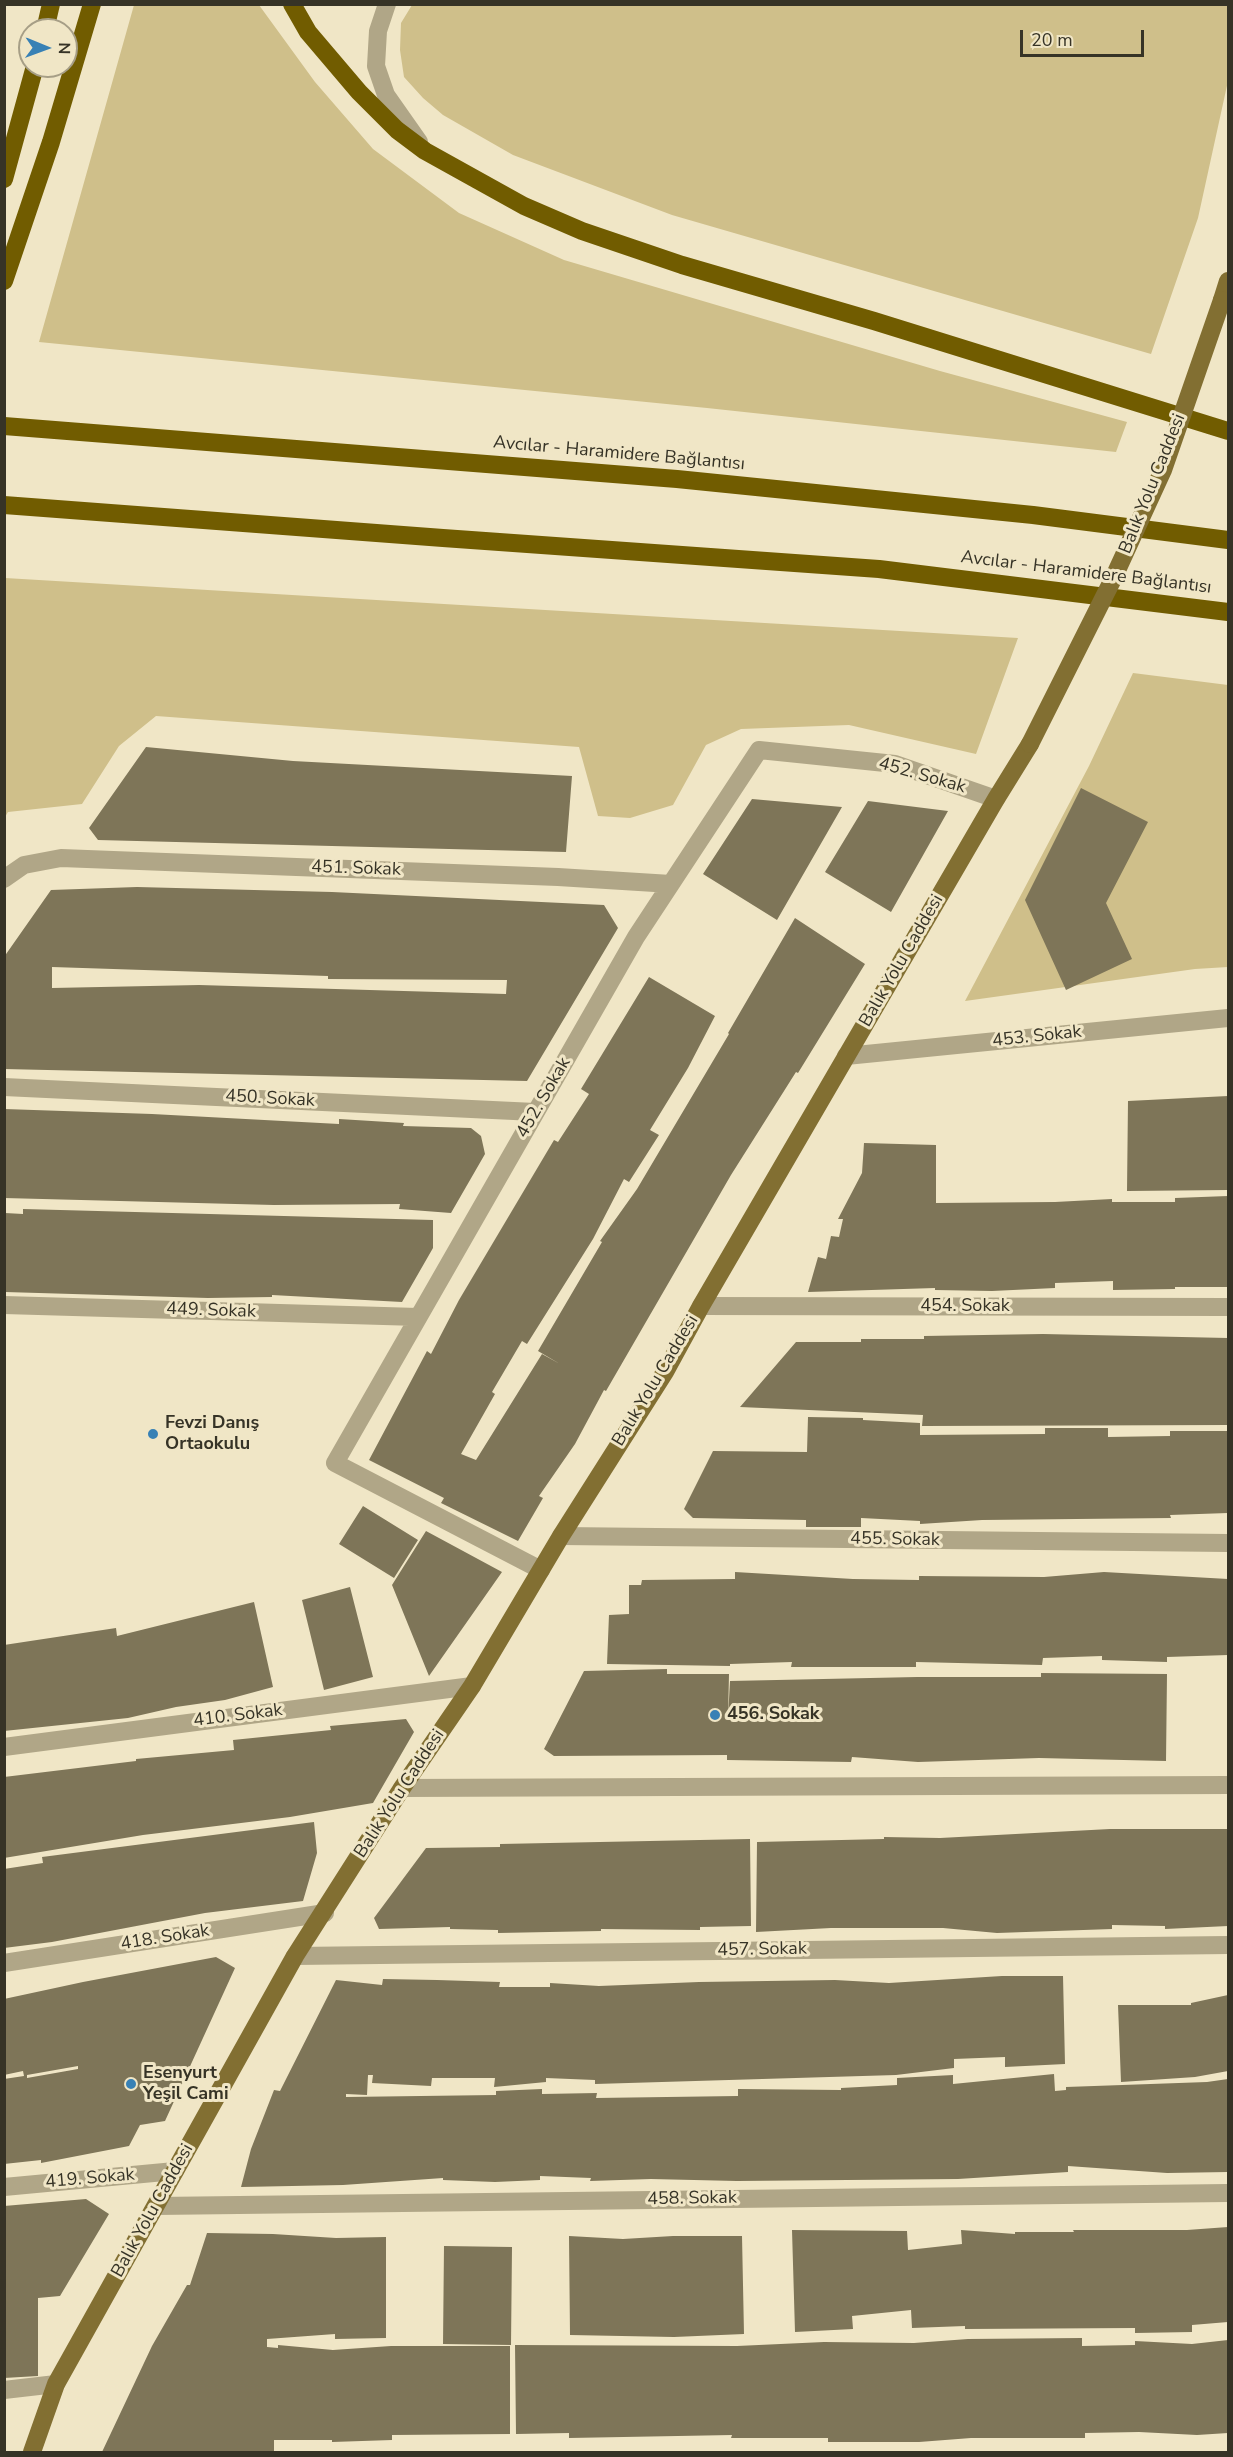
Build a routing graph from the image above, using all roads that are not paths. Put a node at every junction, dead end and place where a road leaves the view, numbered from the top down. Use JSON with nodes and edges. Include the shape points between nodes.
{"nodes":[{"id":1,"x":92,"y":4,"type":"edge"},
{"id":2,"x":292,"y":4,"type":"edge"},
{"id":3,"x":387,"y":4,"type":"edge"},
{"id":4,"x":32,"y":78,"type":"edge"},
{"id":5,"x":425,"y":151,"type":"junction"},
{"id":6,"x":4,"y":178,"type":"edge"},
{"id":7,"x":4,"y":281,"type":"edge"},
{"id":8,"x":1228,"y":281,"type":"edge"},
{"id":9,"x":4,"y":426,"type":"edge"},
{"id":10,"x":1228,"y":431,"type":"edge"},
{"id":11,"x":4,"y":505,"type":"edge"},
{"id":12,"x":1228,"y":540,"type":"edge"},
{"id":13,"x":1228,"y":612,"type":"edge"},
{"id":14,"x":996,"y":799,"type":"junction"},
{"id":15,"x":4,"y":879,"type":"edge"},
{"id":16,"x":670,"y":884,"type":"junction"},
{"id":17,"x":1228,"y":1018,"type":"edge"},
{"id":18,"x":846,"y":1056,"type":"junction"},
{"id":19,"x":4,"y":1087,"type":"edge"},
{"id":20,"x":536,"y":1112,"type":"junction"},
{"id":21,"x":4,"y":1305,"type":"edge"},
{"id":22,"x":701,"y":1306,"type":"junction"},
{"id":23,"x":1228,"y":1307,"type":"edge"},
{"id":24,"x":418,"y":1317,"type":"junction"},
{"id":25,"x":561,"y":1536,"type":"junction"},
{"id":26,"x":1228,"y":1543,"type":"edge"},
{"id":27,"x":541,"y":1570,"type":"junction"},
{"id":28,"x":472,"y":1686,"type":"junction"},
{"id":29,"x":4,"y":1747,"type":"edge"},
{"id":30,"x":1228,"y":1785,"type":"edge"},
{"id":31,"x":402,"y":1788,"type":"junction"},
{"id":32,"x":325,"y":1912,"type":"junction"},
{"id":33,"x":1228,"y":1945,"type":"edge"},
{"id":34,"x":295,"y":1956,"type":"junction"},
{"id":35,"x":4,"y":1963,"type":"edge"},
{"id":36,"x":175,"y":2171,"type":"junction"},
{"id":37,"x":4,"y":2187,"type":"edge"},
{"id":38,"x":1228,"y":2193,"type":"edge"},
{"id":39,"x":156,"y":2206,"type":"junction"},
{"id":40,"x":56,"y":2384,"type":"junction"},
{"id":41,"x":4,"y":2390,"type":"edge"},
{"id":42,"x":32,"y":2452,"type":"edge"}],
"edges":[{"from":1,"to":7,"type":"highway"},
{"from":2,"to":5,"type":"highway","via":[[308,32],[359,92],[397,130]]},
{"from":3,"to":5,"type":"street","via":[[378,31],[376,66],[386,95]]},
{"from":4,"to":6,"type":"highway"},
{"from":5,"to":10,"type":"highway","via":[[524,206],[582,231]]},
{"from":8,"to":14,"type":"main road","name":"Balık Yolu Caddesi","bridge":true,"via":[[1163,470],[1030,744]]},
{"from":9,"to":12,"type":"highway","name":"Avcılar - Haramidere Bağlantısı","via":[[677,479],[1033,514]]},
{"from":11,"to":13,"type":"highway","name":"Avcılar - Haramidere Bağlantısı","via":[[879,568]]},
{"from":14,"to":16,"type":"street","name":"452. Sokak","via":[[894,764],[759,750]]},
{"from":14,"to":18,"type":"main road","name":"Balık Yolu Caddesi"},
{"from":15,"to":16,"type":"street","name":"451. Sokak","via":[[24,865],[62,858]]},
{"from":16,"to":20,"type":"street","name":"452. Sokak"},
{"from":17,"to":18,"type":"street","name":"453. Sokak"},
{"from":18,"to":22,"type":"main road","name":"Balık Yolu Caddesi"},
{"from":19,"to":20,"type":"street","name":"450. Sokak"},
{"from":20,"to":24,"type":"street","name":"452. Sokak"},
{"from":21,"to":24,"type":"street","name":"449. Sokak"},
{"from":22,"to":23,"type":"street","name":"454. Sokak"},
{"from":22,"to":25,"type":"main road","name":"Balık Yolu Caddesi","via":[[665,1372]]},
{"from":24,"to":27,"type":"street","name":"452. Sokak","via":[[334,1463]]},
{"from":25,"to":26,"type":"street","name":"455. Sokak"},
{"from":25,"to":27,"type":"main road","name":"Balık Yolu Caddesi"},
{"from":27,"to":28,"type":"main road","name":"Balık Yolu Caddesi"},
{"from":28,"to":29,"type":"street","name":"410. Sokak"},
{"from":28,"to":31,"type":"main road","name":"Balık Yolu Caddesi"},
{"from":30,"to":31,"type":"street"},
{"from":31,"to":32,"type":"main road","name":"Balık Yolu Caddesi"},
{"from":32,"to":34,"type":"main road","name":"Balık Yolu Caddesi"},
{"from":32,"to":35,"type":"street","name":"418. Sokak"},
{"from":33,"to":34,"type":"street","name":"457. Sokak"},
{"from":34,"to":36,"type":"main road","name":"Balık Yolu Caddesi"},
{"from":36,"to":37,"type":"street","name":"419. Sokak"},
{"from":36,"to":39,"type":"main road","name":"Balık Yolu Caddesi"},
{"from":38,"to":39,"type":"street","name":"458. Sokak"},
{"from":39,"to":40,"type":"main road","name":"Balık Yolu Caddesi"},
{"from":40,"to":41,"type":"street"},
{"from":40,"to":42,"type":"main road","name":"Balık Yolu Caddesi"}]}
